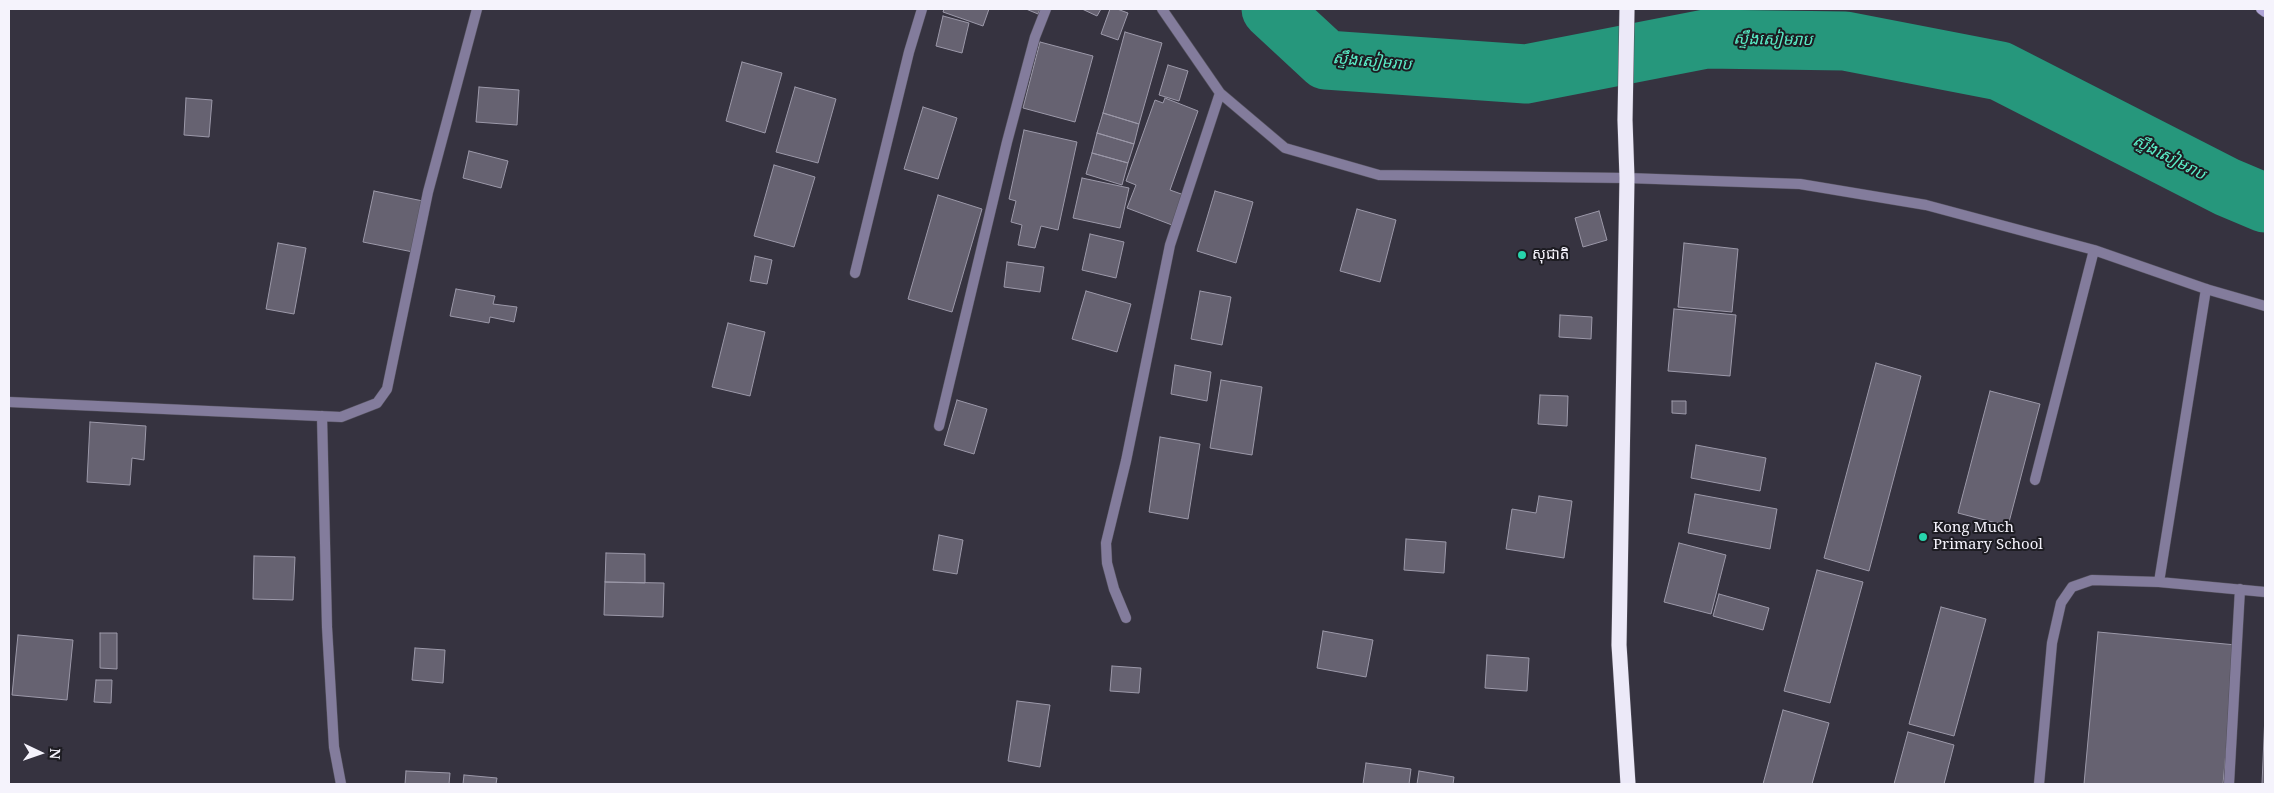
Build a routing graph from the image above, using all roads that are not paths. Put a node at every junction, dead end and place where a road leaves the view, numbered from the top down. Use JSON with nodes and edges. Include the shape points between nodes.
{"nodes":[{"id":1,"x":477,"y":9,"type":"edge"},
{"id":2,"x":922,"y":9,"type":"edge"},
{"id":3,"x":1046,"y":9,"type":"edge"},
{"id":4,"x":1162,"y":9,"type":"edge"},
{"id":5,"x":1627,"y":9,"type":"edge"},
{"id":6,"x":2261,"y":9,"type":"edge"},
{"id":7,"x":2265,"y":12,"type":"edge"},
{"id":8,"x":1220,"y":93,"type":"junction"},
{"id":9,"x":1627,"y":178,"type":"junction"},
{"id":10,"x":2094,"y":250,"type":"junction"},
{"id":11,"x":855,"y":274,"type":"dead end"},
{"id":12,"x":2206,"y":289,"type":"junction"},
{"id":13,"x":2265,"y":306,"type":"edge"},
{"id":14,"x":9,"y":402,"type":"edge"},
{"id":15,"x":322,"y":416,"type":"junction"},
{"id":16,"x":939,"y":426,"type":"dead end"},
{"id":17,"x":2034,"y":480,"type":"dead end"},
{"id":18,"x":2159,"y":582,"type":"junction"},
{"id":19,"x":2240,"y":589,"type":"junction"},
{"id":20,"x":2265,"y":592,"type":"edge"},
{"id":21,"x":1126,"y":618,"type":"dead end"},
{"id":22,"x":341,"y":784,"type":"edge"},
{"id":23,"x":1628,"y":784,"type":"edge"},
{"id":24,"x":2039,"y":784,"type":"edge"},
{"id":25,"x":2229,"y":784,"type":"edge"}],
"edges":[{"from":1,"to":15,"type":"street","via":[[428,192],[387,389],[377,402],[361,410],[341,417]]},
{"from":2,"to":11,"type":"street"},
{"from":3,"to":16,"type":"street","via":[[1035,37],[1007,142]]},
{"from":4,"to":8,"type":"street"},
{"from":5,"to":9,"type":"highway"},
{"from":6,"to":7,"type":"street"},
{"from":8,"to":9,"type":"street","via":[[1285,148],[1379,174]]},
{"from":8,"to":21,"type":"street","via":[[1170,245],[1126,462],[1106,543],[1107,563]]},
{"from":9,"to":10,"type":"street","via":[[1800,184],[1926,205]]},
{"from":9,"to":23,"type":"highway","via":[[1619,645]]},
{"from":10,"to":12,"type":"street"},
{"from":10,"to":17,"type":"street"},
{"from":12,"to":13,"type":"street"},
{"from":12,"to":18,"type":"street"},
{"from":14,"to":15,"type":"street"},
{"from":15,"to":22,"type":"street","via":[[327,627],[334,747]]},
{"from":18,"to":19,"type":"street"},
{"from":18,"to":24,"type":"street","via":[[2092,580],[2072,587],[2061,603],[2052,643]]},
{"from":19,"to":20,"type":"street"},
{"from":19,"to":25,"type":"street"}]}
